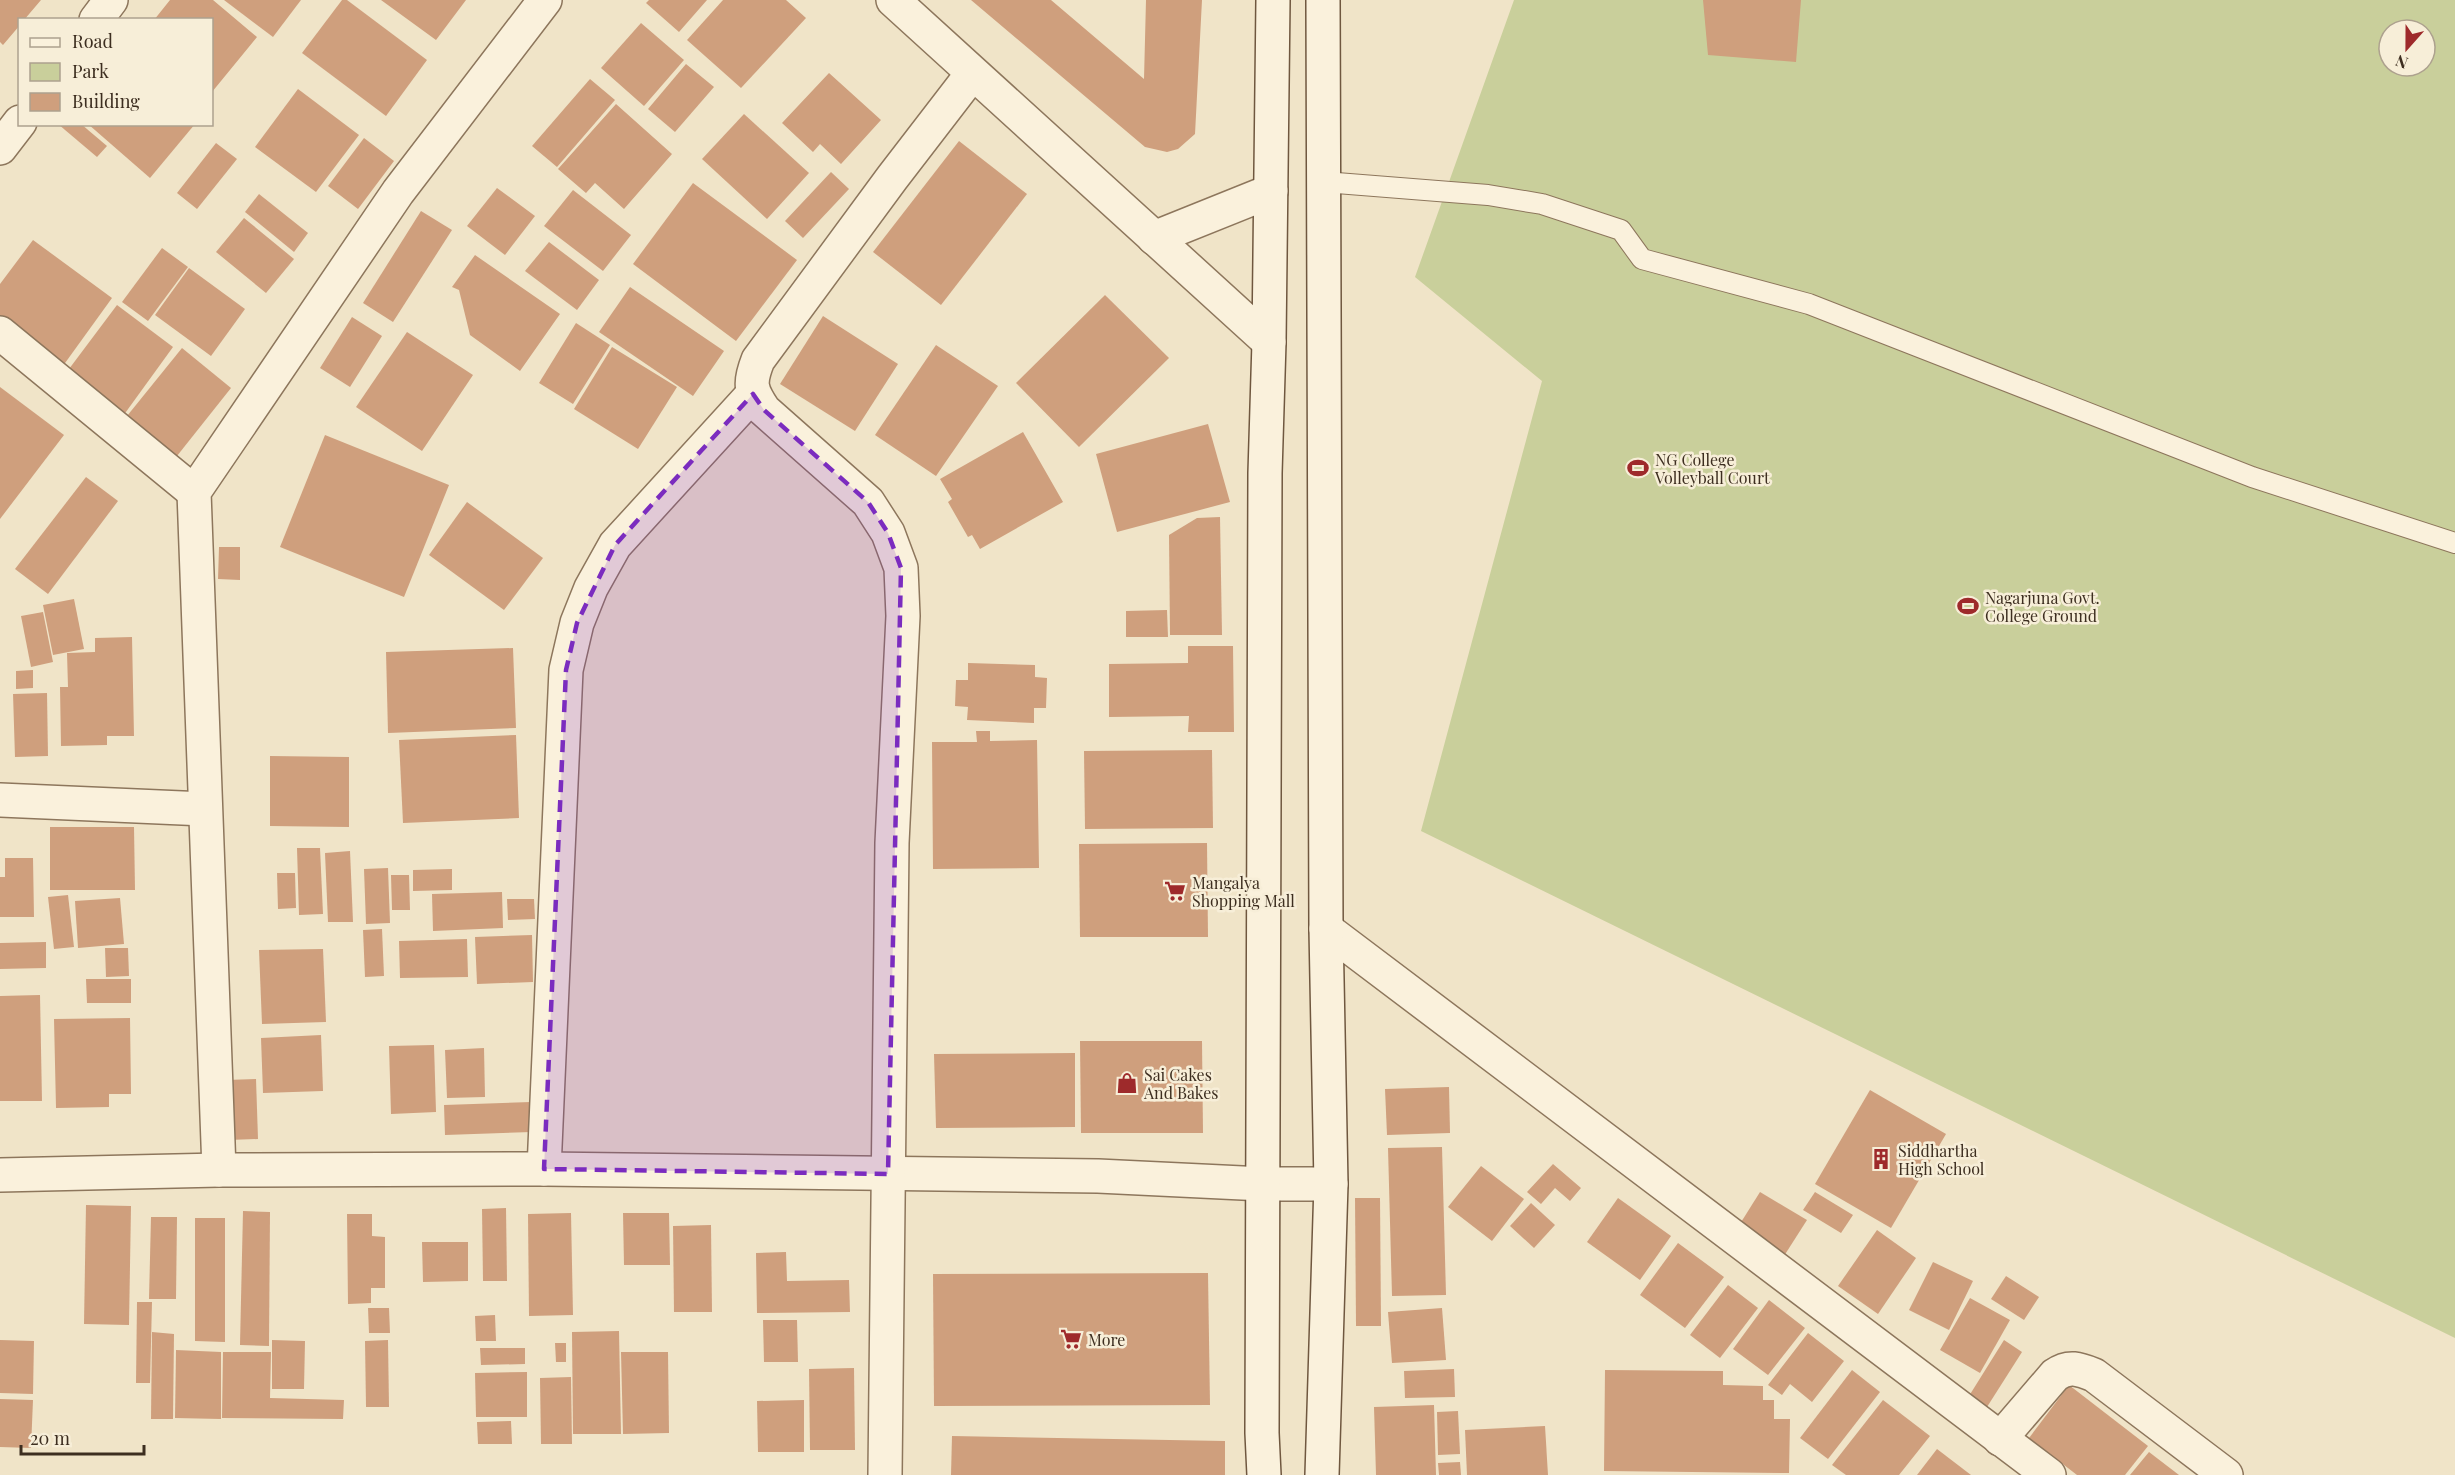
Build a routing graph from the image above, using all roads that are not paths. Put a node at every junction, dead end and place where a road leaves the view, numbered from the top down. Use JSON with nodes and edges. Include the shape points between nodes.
{"nodes":[{"id":1,"x":111,"y":0,"type":"edge"},
{"id":2,"x":545,"y":0,"type":"edge"},
{"id":3,"x":893,"y":0,"type":"edge"},
{"id":4,"x":1273,"y":0,"type":"edge"},
{"id":5,"x":1323,"y":0,"type":"edge"},
{"id":6,"x":98,"y":18,"type":"edge"},
{"id":7,"x":972,"y":74,"type":"junction"},
{"id":8,"x":18,"y":125,"type":"edge"},
{"id":9,"x":0,"y":148,"type":"edge"},
{"id":10,"x":1324,"y":182,"type":"junction"},
{"id":11,"x":1271,"y":191,"type":"junction"},
{"id":12,"x":1154,"y":238,"type":"junction"},
{"id":13,"x":0,"y":333,"type":"edge"},
{"id":14,"x":1269,"y":342,"type":"junction"},
{"id":15,"x":753,"y":394,"type":"junction"},
{"id":16,"x":194,"y":492,"type":"junction"},
{"id":17,"x":2455,"y":543,"type":"edge"},
{"id":18,"x":0,"y":800,"type":"edge"},
{"id":19,"x":205,"y":809,"type":"junction"},
{"id":20,"x":1326,"y":929,"type":"junction"},
{"id":21,"x":219,"y":1170,"type":"junction"},
{"id":22,"x":543,"y":1170,"type":"junction"},
{"id":23,"x":888,"y":1174,"type":"junction"},
{"id":24,"x":0,"y":1175,"type":"edge"},
{"id":25,"x":1263,"y":1184,"type":"junction"},
{"id":26,"x":1331,"y":1184,"type":"junction"},
{"id":27,"x":2000,"y":1439,"type":"junction"},
{"id":28,"x":885,"y":1475,"type":"edge"},
{"id":29,"x":1264,"y":1475,"type":"edge"},
{"id":30,"x":1322,"y":1475,"type":"edge"},
{"id":31,"x":2049,"y":1475,"type":"edge"},
{"id":32,"x":2226,"y":1475,"type":"edge"}],
"edges":[{"from":1,"to":6,"type":"street"},
{"from":2,"to":16,"type":"street","via":[[398,192]]},
{"from":3,"to":7,"type":"street"},
{"from":4,"to":11,"type":"street"},
{"from":5,"to":10,"type":"street"},
{"from":7,"to":12,"type":"street"},
{"from":7,"to":15,"type":"street","via":[[758,360],[752,378]]},
{"from":8,"to":9,"type":"street"},
{"from":10,"to":17,"type":"lane","via":[[1488,195],[1542,204],[1621,230],[1642,259],[1809,304],[2252,477]]},
{"from":10,"to":20,"type":"street"},
{"from":11,"to":12,"type":"street"},
{"from":11,"to":14,"type":"street"},
{"from":12,"to":14,"type":"street"},
{"from":13,"to":16,"type":"street"},
{"from":14,"to":25,"type":"street","via":[[1265,473]]},
{"from":15,"to":22,"type":"street","via":[[615,545],[577,623],[566,670]]},
{"from":15,"to":23,"type":"street","via":[[764,410],[868,502],[888,533],[901,568],[903,616],[892,843]]},
{"from":16,"to":19,"type":"street"},
{"from":18,"to":19,"type":"street"},
{"from":19,"to":21,"type":"street"},
{"from":20,"to":26,"type":"street"},
{"from":20,"to":27,"type":"street"},
{"from":21,"to":22,"type":"street"},
{"from":21,"to":24,"type":"street"},
{"from":22,"to":23,"type":"street"},
{"from":23,"to":25,"type":"street","via":[[1098,1176]]},
{"from":23,"to":28,"type":"street"},
{"from":25,"to":26,"type":"street"},
{"from":25,"to":29,"type":"street"},
{"from":26,"to":30,"type":"street"},
{"from":27,"to":31,"type":"street"},
{"from":27,"to":32,"type":"street","via":[[2055,1375],[2063,1368],[2077,1368],[2094,1375]]}]}
